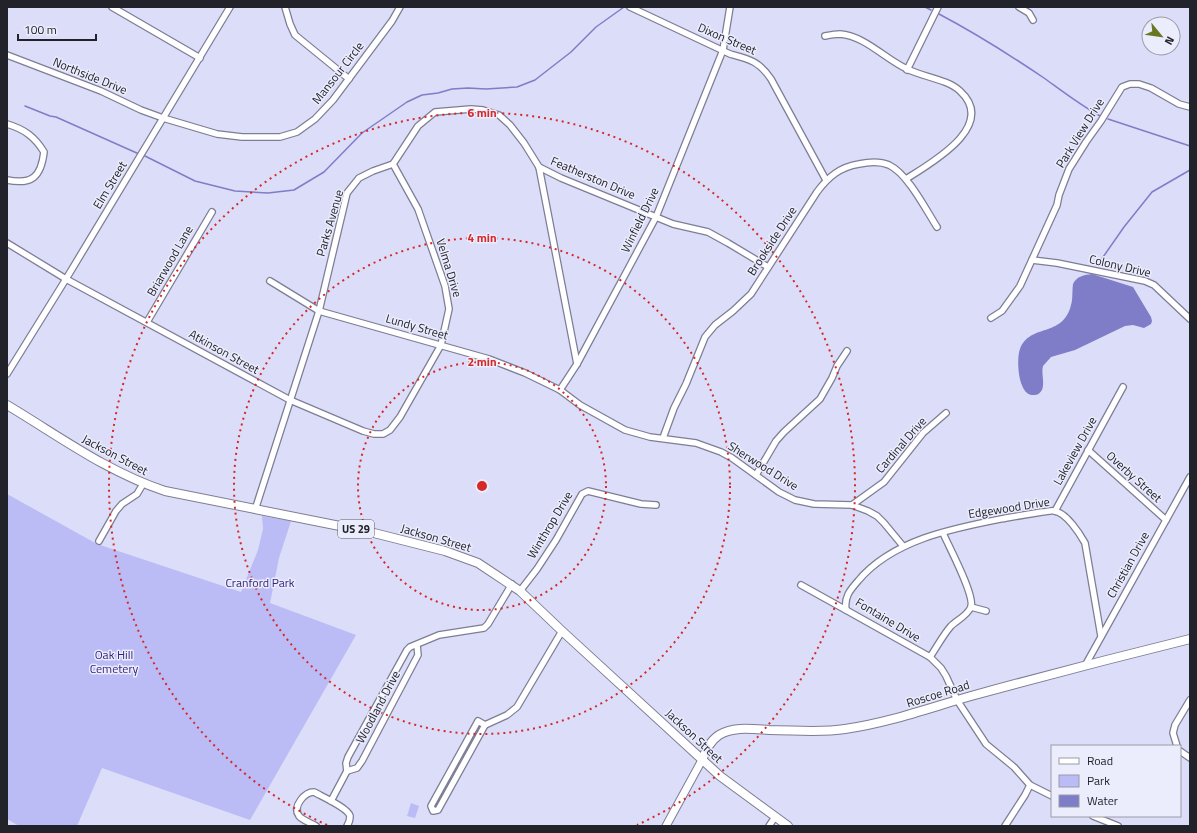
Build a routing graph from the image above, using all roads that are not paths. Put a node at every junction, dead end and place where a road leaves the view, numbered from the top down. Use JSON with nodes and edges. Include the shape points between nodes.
{"nodes":[{"id":1,"x":112,"y":7,"type":"edge"},
{"id":2,"x":230,"y":7,"type":"edge"},
{"id":3,"x":285,"y":7,"type":"edge"},
{"id":4,"x":400,"y":7,"type":"edge"},
{"id":5,"x":630,"y":7,"type":"edge"},
{"id":6,"x":730,"y":7,"type":"edge"},
{"id":7,"x":938,"y":7,"type":"edge"},
{"id":8,"x":1019,"y":7,"type":"edge"},
{"id":9,"x":1033,"y":20,"type":"dead end"},
{"id":10,"x":825,"y":36,"type":"dead end"},
{"id":11,"x":723,"y":50,"type":"junction"},
{"id":12,"x":7,"y":55,"type":"edge"},
{"id":13,"x":200,"y":58,"type":"junction"},
{"id":14,"x":907,"y":70,"type":"junction"},
{"id":15,"x":349,"y":79,"type":"junction"},
{"id":16,"x":1190,"y":107,"type":"edge"},
{"id":17,"x":163,"y":118,"type":"junction"},
{"id":18,"x":7,"y":124,"type":"edge"},
{"id":19,"x":393,"y":164,"type":"junction"},
{"id":20,"x":539,"y":167,"type":"junction"},
{"id":21,"x":7,"y":180,"type":"edge"},
{"id":22,"x":826,"y":180,"type":"junction"},
{"id":23,"x":906,"y":180,"type":"junction"},
{"id":24,"x":212,"y":212,"type":"dead end"},
{"id":25,"x":656,"y":217,"type":"junction"},
{"id":26,"x":937,"y":227,"type":"dead end"},
{"id":27,"x":7,"y":243,"type":"edge"},
{"id":28,"x":1032,"y":260,"type":"junction"},
{"id":29,"x":768,"y":267,"type":"junction"},
{"id":30,"x":66,"y":279,"type":"junction"},
{"id":31,"x":270,"y":281,"type":"dead end"},
{"id":32,"x":320,"y":311,"type":"junction"},
{"id":33,"x":991,"y":318,"type":"dead end"},
{"id":34,"x":1190,"y":319,"type":"edge"},
{"id":35,"x":147,"y":322,"type":"junction"},
{"id":36,"x":441,"y":345,"type":"junction"},
{"id":37,"x":847,"y":351,"type":"dead end"},
{"id":38,"x":577,"y":364,"type":"junction"},
{"id":39,"x":7,"y":374,"type":"edge"},
{"id":40,"x":1122,"y":387,"type":"dead end"},
{"id":41,"x":560,"y":390,"type":"junction"},
{"id":42,"x":290,"y":400,"type":"junction"},
{"id":43,"x":7,"y":405,"type":"edge"},
{"id":44,"x":946,"y":413,"type":"dead end"},
{"id":45,"x":377,"y":434,"type":"joint"},
{"id":46,"x":663,"y":438,"type":"junction"},
{"id":47,"x":1088,"y":450,"type":"junction"},
{"id":48,"x":756,"y":475,"type":"junction"},
{"id":49,"x":1190,"y":477,"type":"edge"},
{"id":50,"x":143,"y":484,"type":"junction"},
{"id":51,"x":656,"y":505,"type":"dead end"},
{"id":52,"x":852,"y":505,"type":"junction"},
{"id":53,"x":255,"y":510,"type":"junction"},
{"id":54,"x":1055,"y":511,"type":"junction"},
{"id":55,"x":1166,"y":520,"type":"junction"},
{"id":56,"x":943,"y":533,"type":"junction"},
{"id":57,"x":99,"y":541,"type":"dead end"},
{"id":58,"x":903,"y":546,"type":"junction"},
{"id":59,"x":512,"y":584,"type":"junction"},
{"id":60,"x":801,"y":584,"type":"dead end"},
{"id":61,"x":520,"y":590,"type":"junction"},
{"id":62,"x":971,"y":607,"type":"junction"},
{"id":63,"x":846,"y":610,"type":"junction"},
{"id":64,"x":986,"y":611,"type":"dead end"},
{"id":65,"x":562,"y":631,"type":"junction"},
{"id":66,"x":1101,"y":636,"type":"junction"},
{"id":67,"x":1190,"y":639,"type":"edge"},
{"id":68,"x":417,"y":645,"type":"junction"},
{"id":69,"x":930,"y":657,"type":"junction"},
{"id":70,"x":1086,"y":664,"type":"junction"},
{"id":71,"x":957,"y":700,"type":"junction"},
{"id":72,"x":1190,"y":700,"type":"edge"},
{"id":73,"x":485,"y":725,"type":"junction"},
{"id":74,"x":1177,"y":745,"type":"edge"},
{"id":75,"x":1181,"y":751,"type":"edge"},
{"id":76,"x":1190,"y":758,"type":"edge"},
{"id":77,"x":702,"y":760,"type":"junction"},
{"id":78,"x":347,"y":772,"type":"junction"},
{"id":79,"x":1030,"y":785,"type":"junction"},
{"id":80,"x":1051,"y":796,"type":"edge"},
{"id":81,"x":330,"y":801,"type":"junction"},
{"id":82,"x":775,"y":817,"type":"junction"},
{"id":83,"x":1096,"y":817,"type":"edge"},
{"id":84,"x":316,"y":826,"type":"edge"},
{"id":85,"x":347,"y":826,"type":"edge"},
{"id":86,"x":666,"y":826,"type":"edge"},
{"id":87,"x":769,"y":826,"type":"edge"},
{"id":88,"x":788,"y":826,"type":"edge"},
{"id":89,"x":1005,"y":826,"type":"edge"},
{"id":90,"x":1118,"y":826,"type":"edge"}],
"edges":[{"from":1,"to":13,"type":"street"},
{"from":2,"to":13,"type":"street","name":"Elm Street"},
{"from":3,"to":15,"type":"street","via":[[295,35]]},
{"from":4,"to":15,"type":"street","name":"Mansour Circle"},
{"from":5,"to":11,"type":"street","name":"Dixon Street"},
{"from":6,"to":11,"type":"street","name":"Winfield Drive"},
{"from":7,"to":14,"type":"street"},
{"from":8,"to":9,"type":"street","via":[[1029,13]]},
{"from":10,"to":14,"type":"street","via":[[841,34],[863,41]]},
{"from":11,"to":22,"type":"street","name":"Dixon Street","via":[[755,62],[765,69]]},
{"from":11,"to":25,"type":"street","name":"Winfield Drive"},
{"from":12,"to":17,"type":"street","name":"Northside Drive"},
{"from":13,"to":17,"type":"street","name":"Elm Street"},
{"from":14,"to":23,"type":"street","via":[[961,91],[972,114],[968,129],[959,141]]},
{"from":15,"to":17,"type":"street","name":"Mansour Circle","via":[[315,119],[297,132],[280,137],[218,134]]},
{"from":16,"to":28,"type":"street","name":"Park View Drive","via":[[1139,84],[1122,87],[1069,169],[1057,205]]},
{"from":17,"to":30,"type":"street","name":"Elm Street"},
{"from":18,"to":21,"type":"street","via":[[18,127],[32,136],[44,152],[38,174],[23,182]]},
{"from":19,"to":20,"type":"street","via":[[418,126],[435,112],[465,109],[483,110],[499,115],[524,143]]},
{"from":19,"to":32,"type":"street","name":"Parks Avenue","via":[[359,178],[347,193]]},
{"from":19,"to":36,"type":"street","name":"Velma Drive","via":[[418,209],[445,286],[449,308]]},
{"from":20,"to":25,"type":"street","name":"Featherston Drive"},
{"from":20,"to":38,"type":"street"},
{"from":22,"to":23,"type":"street","name":"Brookside Drive","via":[[849,166],[875,162],[890,165]]},
{"from":22,"to":29,"type":"street","name":"Brookside Drive"},
{"from":23,"to":26,"type":"street","name":"Brookside Drive"},
{"from":24,"to":35,"type":"street","name":"Briarwood Lane"},
{"from":25,"to":29,"type":"street","name":"Featherston Drive","via":[[673,224],[708,232]]},
{"from":25,"to":38,"type":"street","name":"Winfield Drive"},
{"from":27,"to":30,"type":"street","name":"Atkinson Street"},
{"from":28,"to":33,"type":"street","name":"Park View Drive","via":[[1020,286],[1002,312]]},
{"from":28,"to":34,"type":"street","name":"Colony Drive","via":[[1145,281],[1154,285]]},
{"from":29,"to":46,"type":"street","name":"Brookside Drive","via":[[751,294],[705,337]]},
{"from":30,"to":35,"type":"street","name":"Atkinson Street"},
{"from":30,"to":39,"type":"street","name":"Elm Street"},
{"from":31,"to":32,"type":"street","name":"Lundy Street"},
{"from":32,"to":36,"type":"street","name":"Lundy Street"},
{"from":32,"to":42,"type":"street","name":"Parks Avenue"},
{"from":35,"to":42,"type":"street","name":"Atkinson Street"},
{"from":36,"to":41,"type":"street","name":"Lundy Street","via":[[489,359]]},
{"from":36,"to":45,"type":"street","name":"Velma Drive","via":[[400,417],[390,430]]},
{"from":37,"to":48,"type":"street","via":[[820,399],[776,441]]},
{"from":38,"to":41,"type":"street","name":"Winfield Drive"},
{"from":40,"to":47,"type":"street","name":"Lakeview Drive"},
{"from":41,"to":46,"type":"street","name":"Sherwood Drive","via":[[580,405],[625,430]]},
{"from":42,"to":45,"type":"street","name":"Atkinson Street","via":[[363,431]]},
{"from":42,"to":53,"type":"street","name":"Parks Avenue"},
{"from":43,"to":50,"type":"main road","name":"Jackson Street","number":"US 29","via":[[107,466]]},
{"from":44,"to":52,"type":"street","name":"Cardinal Drive","via":[[923,433],[884,482]]},
{"from":46,"to":48,"type":"street","name":"Sherwood Drive","via":[[696,443],[721,452]]},
{"from":47,"to":54,"type":"street","name":"Lakeview Drive"},
{"from":47,"to":55,"type":"street","name":"Overby Street"},
{"from":48,"to":52,"type":"street","name":"Sherwood Drive","via":[[795,500],[814,504]]},
{"from":49,"to":55,"type":"street","name":"Christian Drive"},
{"from":50,"to":53,"type":"main road","name":"Jackson Street","number":"US 29"},
{"from":50,"to":57,"type":"street","via":[[137,494],[116,511]]},
{"from":51,"to":61,"type":"street","name":"Winthrop Drive","via":[[641,504],[588,491],[582,494],[549,552]]},
{"from":52,"to":58,"type":"street","name":"Sherwood Drive","via":[[877,516]]},
{"from":53,"to":59,"type":"main road","name":"Jackson Street","number":"US 29","via":[[370,532],[445,551],[478,563]]},
{"from":54,"to":56,"type":"street","name":"Edgewood Drive","via":[[961,527]]},
{"from":54,"to":66,"type":"street","name":"Edgewood Drive","via":[[1080,532],[1086,543]]},
{"from":55,"to":66,"type":"street","name":"Christian Drive"},
{"from":56,"to":58,"type":"street","name":"Edgewood Drive"},
{"from":56,"to":62,"type":"street","via":[[971,595]]},
{"from":58,"to":63,"type":"street","name":"Fontaine Drive","via":[[866,571],[848,594]]},
{"from":59,"to":61,"type":"main road","name":"Jackson Street","number":"US 29"},
{"from":59,"to":68,"type":"street","name":"Woodland Drive","via":[[484,628],[439,635]]},
{"from":60,"to":63,"type":"street"},
{"from":61,"to":65,"type":"main road","name":"Jackson Street","number":"US 29"},
{"from":62,"to":64,"type":"street"},
{"from":62,"to":69,"type":"street","via":[[951,627]]},
{"from":63,"to":69,"type":"street","name":"Fontaine Drive"},
{"from":65,"to":73,"type":"street","via":[[518,707]]},
{"from":65,"to":77,"type":"main road","name":"Jackson Street","number":"US 29"},
{"from":66,"to":70,"type":"street","name":"Christian Drive"},
{"from":67,"to":70,"type":"main road","name":"Roscoe Road"},
{"from":68,"to":78,"type":"street","name":"Woodland Drive","via":[[410,647],[401,659],[348,757]]},
{"from":68,"to":78,"type":"street","name":"Woodland Drive","via":[[418,655],[362,761],[357,768]]},
{"from":69,"to":71,"type":"street","name":"Fontaine Drive","via":[[941,668]]},
{"from":70,"to":71,"type":"main road","name":"Roscoe Road"},
{"from":71,"to":77,"type":"main road","name":"Roscoe Road","via":[[902,717],[844,729],[734,730],[712,741]]},
{"from":71,"to":79,"type":"street","name":"Fontaine Drive","via":[[986,744],[1014,767]]},
{"from":72,"to":74,"type":"street","via":[[1175,725],[1173,732]]},
{"from":73,"to":73,"type":"street","via":[[478,721],[430,806],[433,811],[438,810]]},
{"from":75,"to":76,"type":"street"},
{"from":77,"to":82,"type":"main road","name":"Jackson Street","number":"US 29"},
{"from":77,"to":86,"type":"street"},
{"from":78,"to":81,"type":"street","name":"Woodland Drive"},
{"from":79,"to":80,"type":"street"},
{"from":79,"to":89,"type":"street"},
{"from":81,"to":84,"type":"street","via":[[312,792],[302,798],[298,808],[299,815]]},
{"from":81,"to":85,"type":"street","via":[[346,810],[350,819]]},
{"from":82,"to":87,"type":"street"},
{"from":82,"to":88,"type":"main road","name":"Jackson Street","number":"US 29"},
{"from":83,"to":90,"type":"street"}]}
